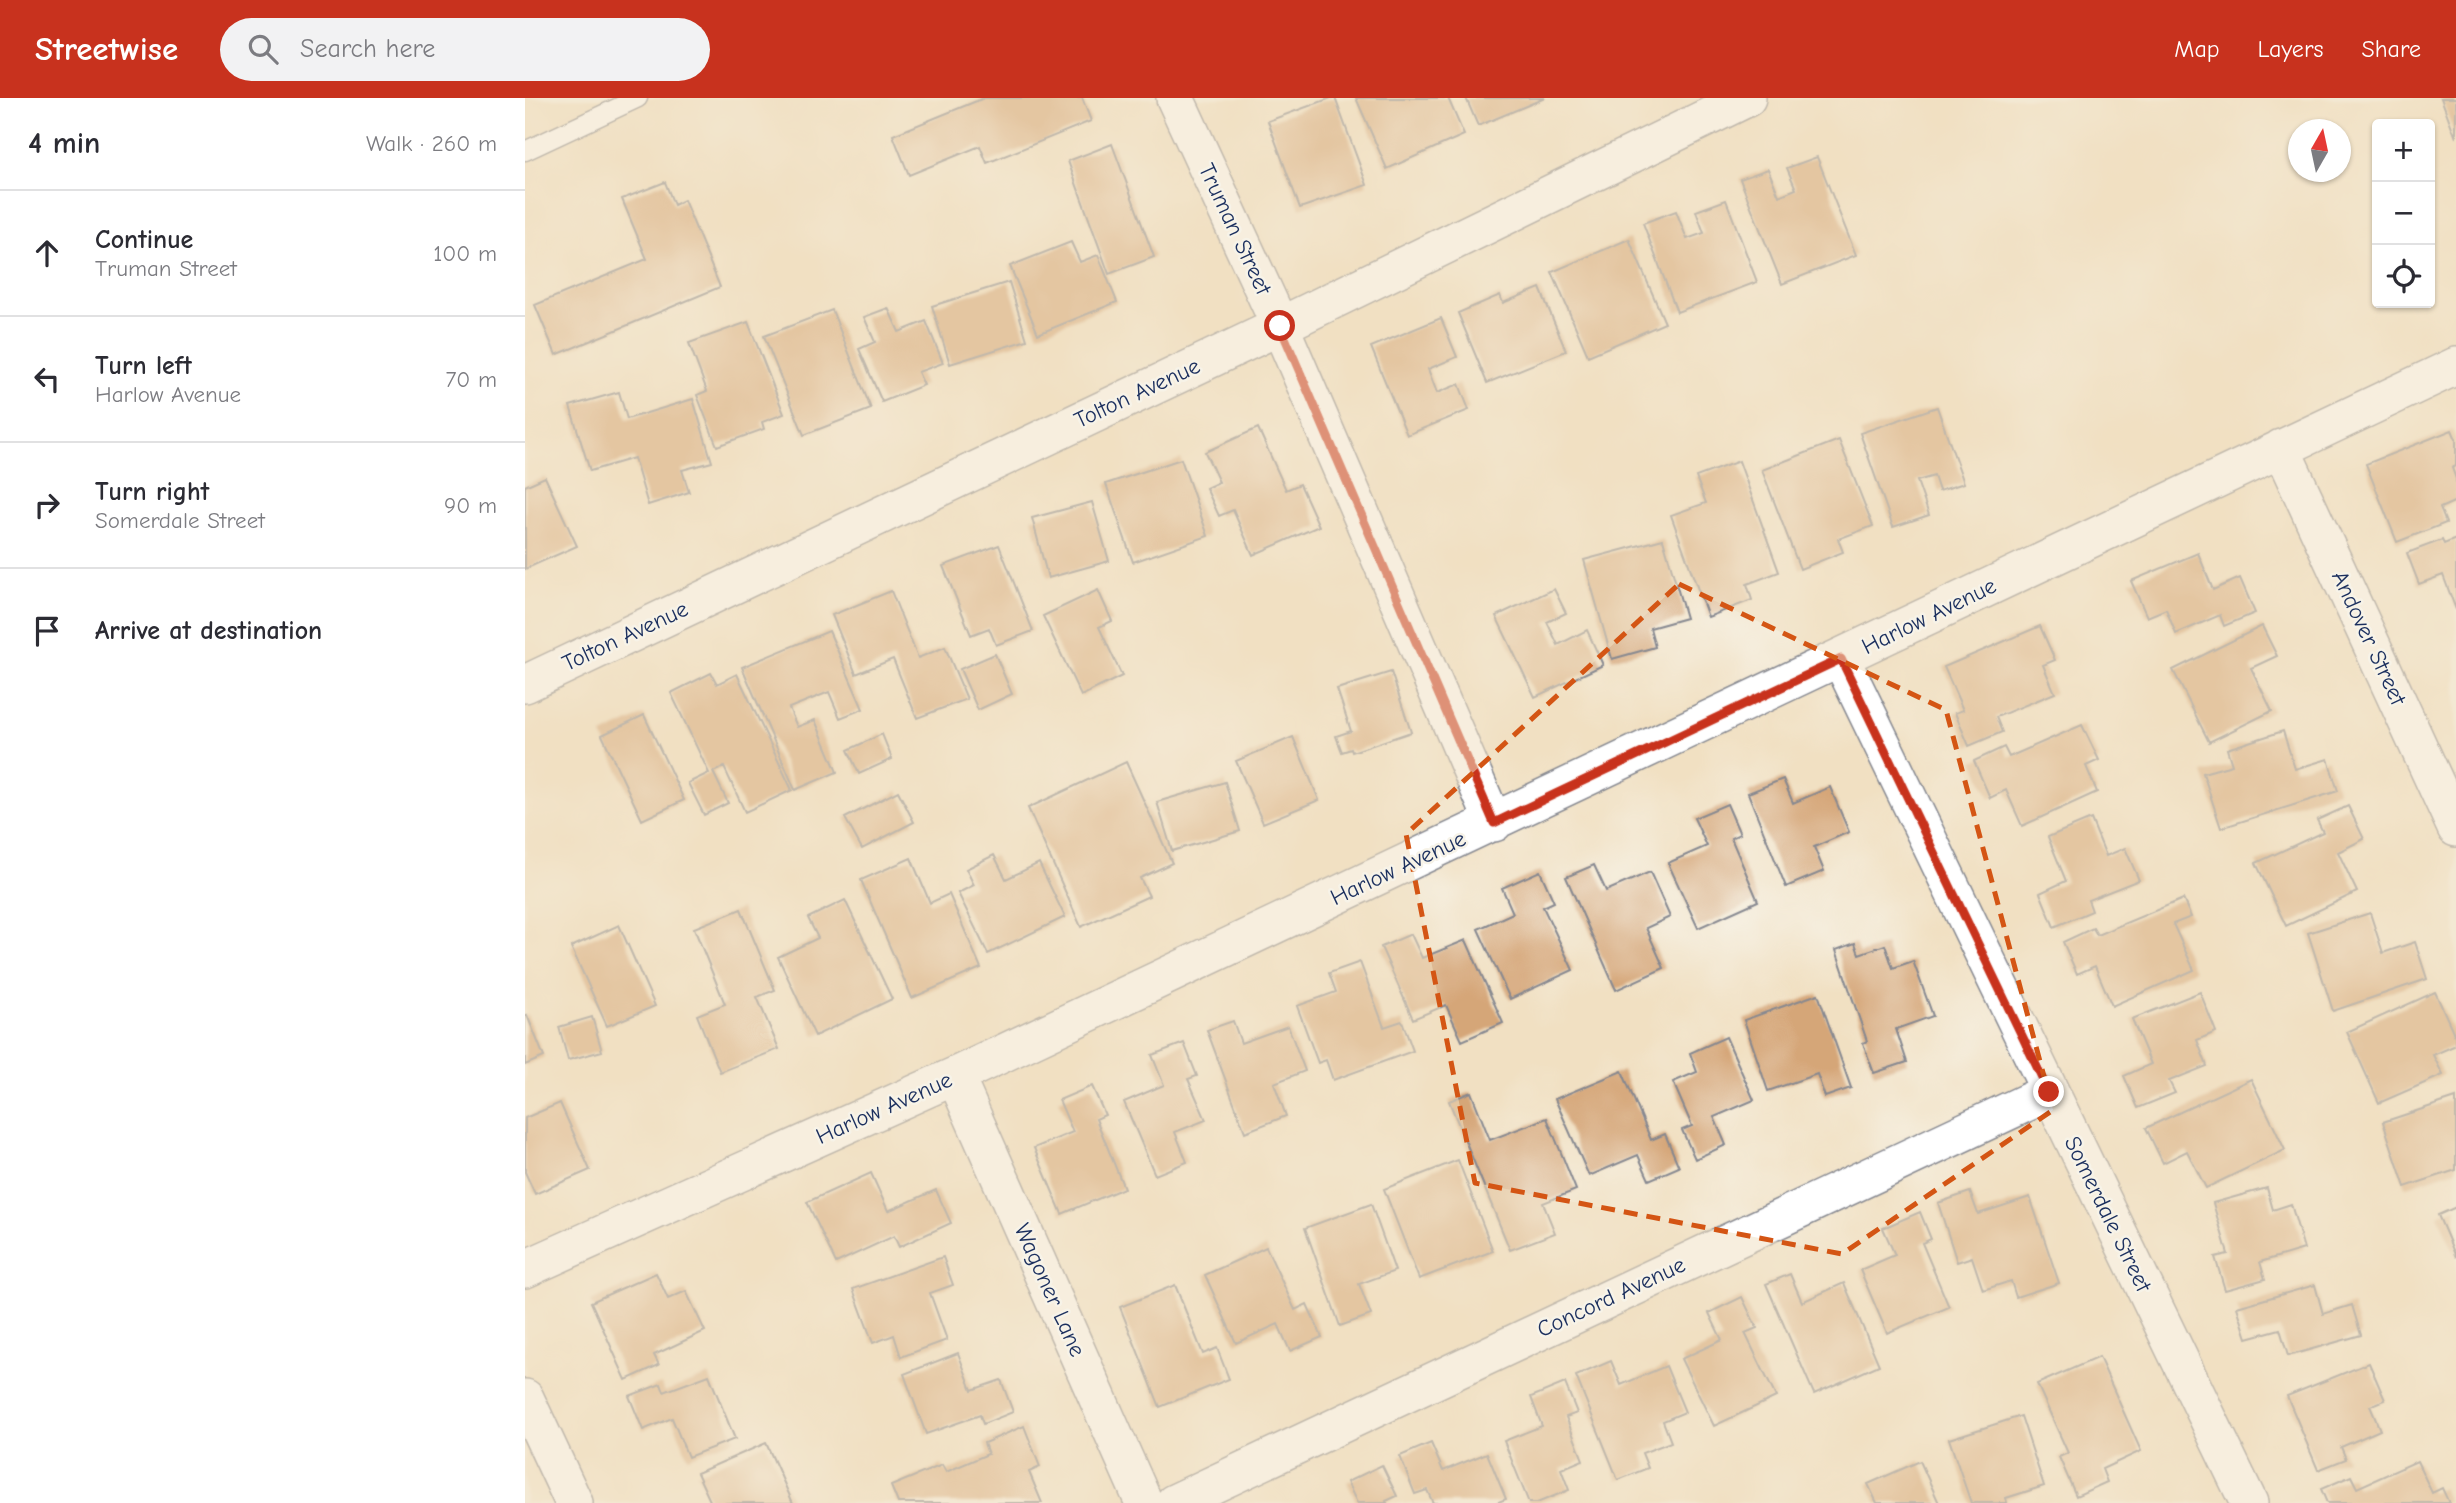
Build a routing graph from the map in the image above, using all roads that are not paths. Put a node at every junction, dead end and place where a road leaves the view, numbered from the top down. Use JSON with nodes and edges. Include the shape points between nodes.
{"nodes":[{"id":1,"x":638,"y":98,"type":"edge"},
{"id":2,"x":1175,"y":98,"type":"edge"},
{"id":3,"x":1747,"y":98,"type":"edge"},
{"id":4,"x":525,"y":151,"type":"edge"},
{"id":5,"x":1280,"y":326,"type":"junction"},
{"id":6,"x":2456,"y":366,"type":"edge"},
{"id":7,"x":2281,"y":448,"type":"junction"},
{"id":8,"x":1841,"y":659,"type":"junction"},
{"id":9,"x":525,"y":684,"type":"edge"},
{"id":10,"x":1494,"y":823,"type":"junction"},
{"id":11,"x":2456,"y":828,"type":"edge"},
{"id":12,"x":955,"y":1076,"type":"junction"},
{"id":13,"x":2049,"y":1092,"type":"junction"},
{"id":14,"x":525,"y":1269,"type":"edge"},
{"id":15,"x":525,"y":1398,"type":"edge"},
{"id":16,"x":573,"y":1503,"type":"edge"},
{"id":17,"x":1144,"y":1503,"type":"edge"},
{"id":18,"x":1174,"y":1503,"type":"edge"},
{"id":19,"x":2249,"y":1503,"type":"edge"}],
"edges":[{"from":1,"to":4,"type":"lane"},
{"from":2,"to":5,"type":"street","name":"Truman Street"},
{"from":3,"to":5,"type":"street","name":"Tolton Avenue"},
{"from":5,"to":9,"type":"street","name":"Tolton Avenue"},
{"from":5,"to":10,"type":"street","name":"Truman Street"},
{"from":6,"to":7,"type":"street","name":"Harlow Avenue"},
{"from":7,"to":8,"type":"street","name":"Harlow Avenue"},
{"from":7,"to":11,"type":"street","name":"Andover Street"},
{"from":8,"to":10,"type":"street","name":"Harlow Avenue"},
{"from":8,"to":13,"type":"street","name":"Somerdale Street"},
{"from":10,"to":12,"type":"street","name":"Harlow Avenue"},
{"from":12,"to":14,"type":"street","name":"Harlow Avenue"},
{"from":12,"to":17,"type":"street","name":"Wagoner Lane"},
{"from":13,"to":18,"type":"street","name":"Concord Avenue"},
{"from":13,"to":19,"type":"street","name":"Somerdale Street"},
{"from":15,"to":16,"type":"street"}]}
